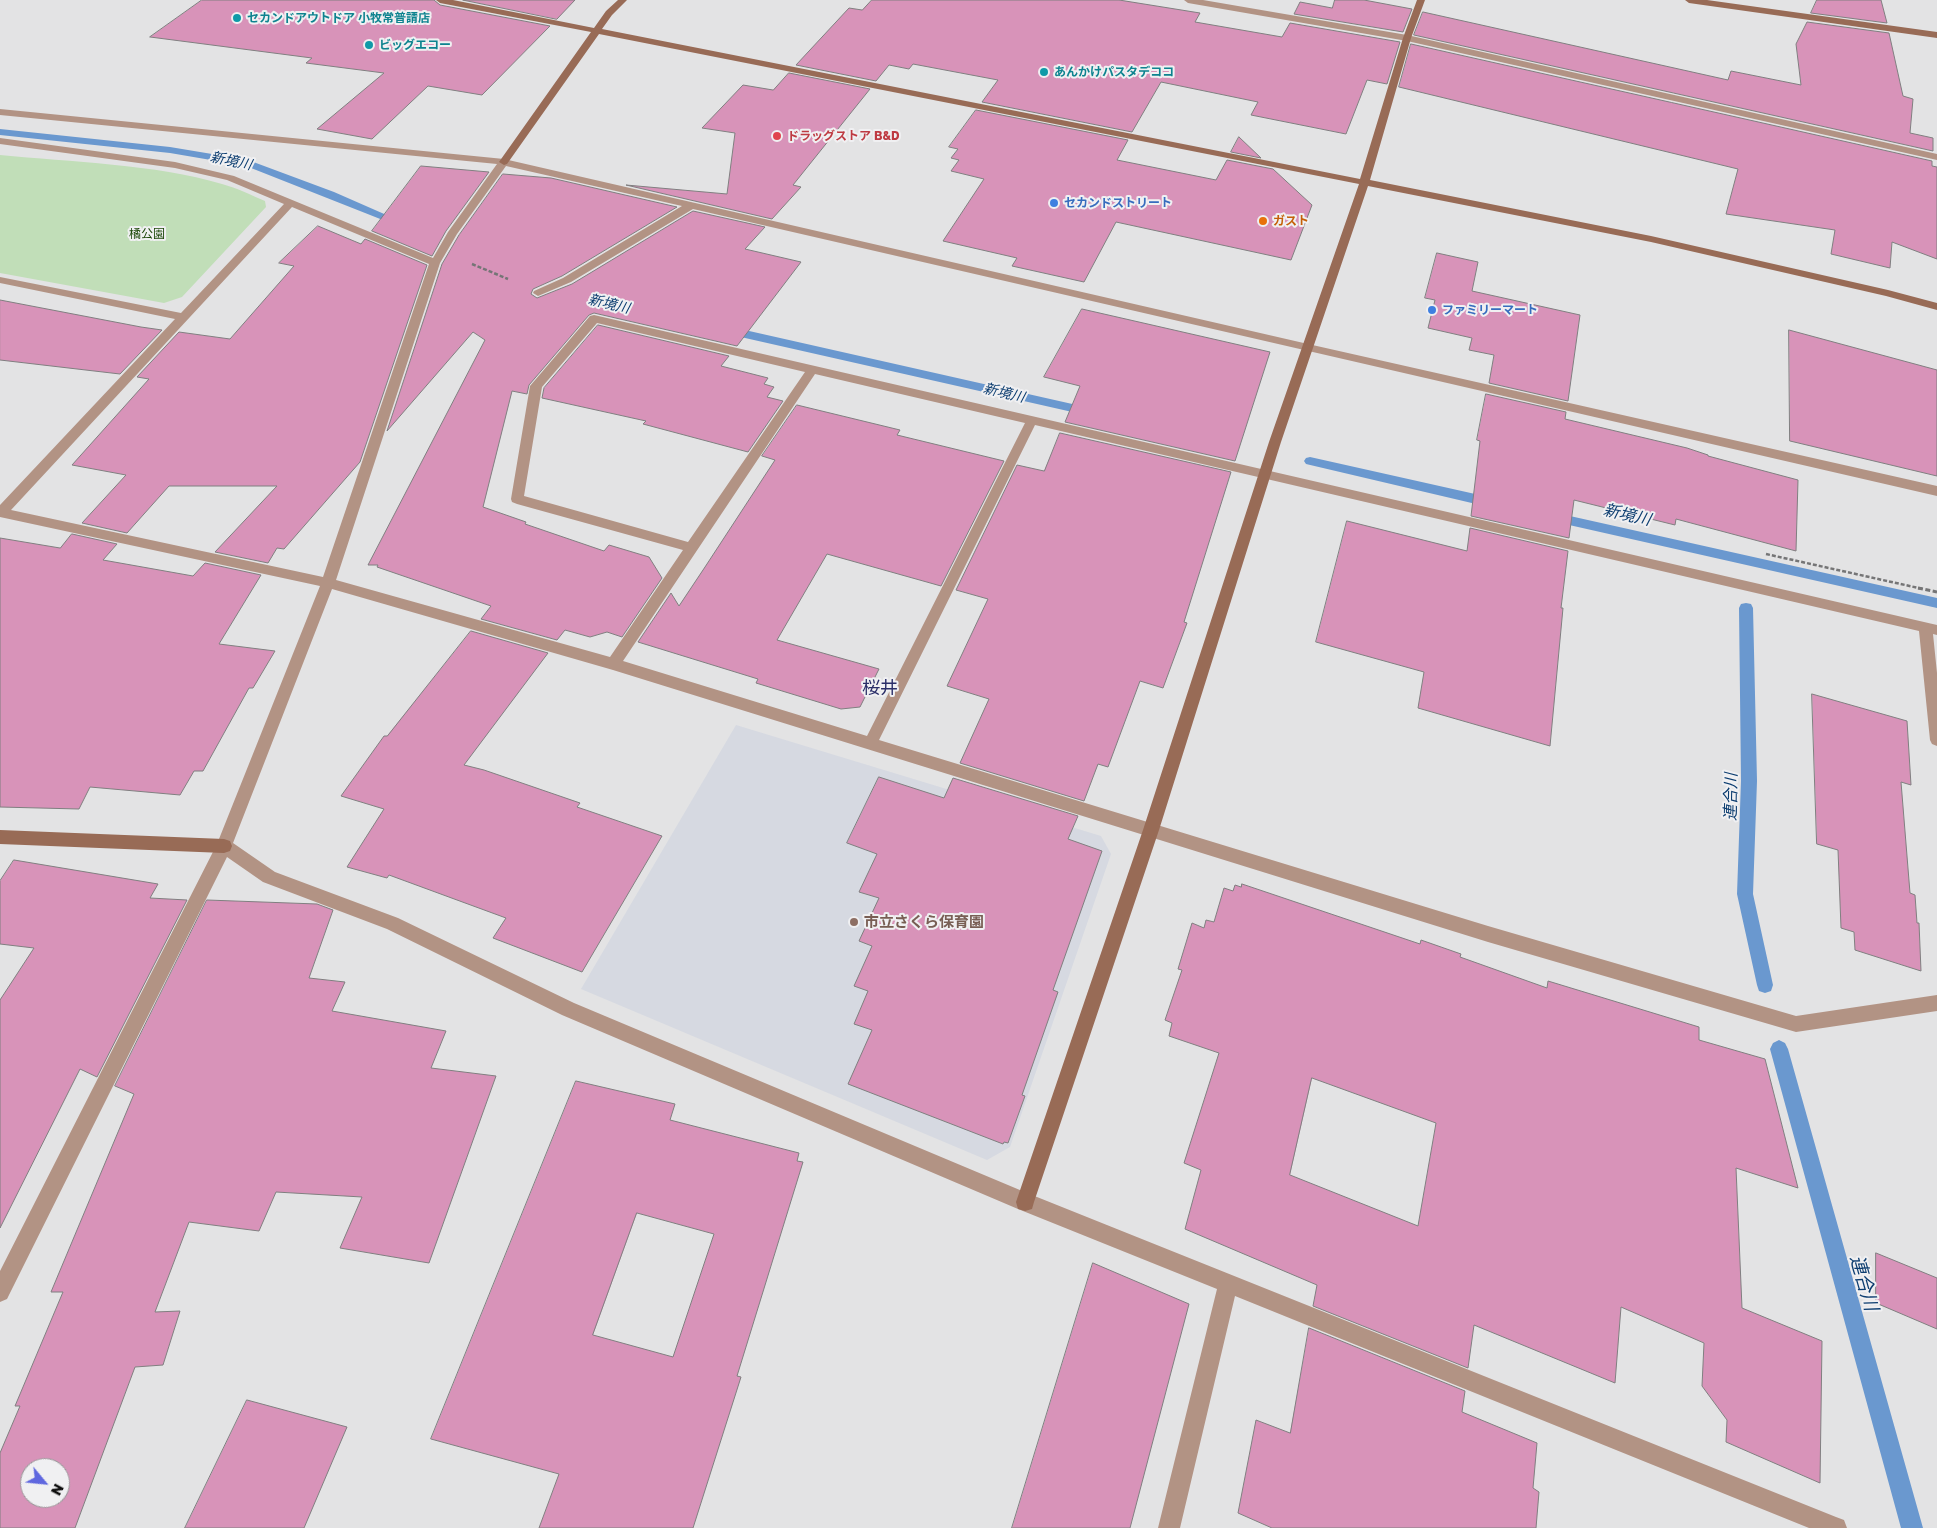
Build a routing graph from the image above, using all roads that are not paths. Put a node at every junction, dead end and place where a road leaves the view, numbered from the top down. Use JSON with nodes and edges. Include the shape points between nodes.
{"nodes":[{"id":1,"x":440,"y":0,"type":"edge"},
{"id":2,"x":624,"y":0,"type":"edge"},
{"id":3,"x":1188,"y":0,"type":"edge"},
{"id":4,"x":1421,"y":0,"type":"edge"},
{"id":5,"x":1689,"y":0,"type":"edge"},
{"id":6,"x":597,"y":31,"type":"junction"},
{"id":7,"x":1937,"y":35,"type":"edge"},
{"id":8,"x":1407,"y":38,"type":"junction"},
{"id":9,"x":0,"y":112,"type":"edge"},
{"id":10,"x":0,"y":141,"type":"edge"},
{"id":11,"x":1937,"y":157,"type":"edge"},
{"id":12,"x":504,"y":162,"type":"junction"},
{"id":13,"x":1364,"y":183,"type":"junction"},
{"id":14,"x":291,"y":202,"type":"junction"},
{"id":15,"x":690,"y":206,"type":"junction"},
{"id":16,"x":437,"y":257,"type":"junction"},
{"id":17,"x":0,"y":280,"type":"edge"},
{"id":18,"x":539,"y":292,"type":"dead end"},
{"id":19,"x":1937,"y":307,"type":"edge"},
{"id":20,"x":184,"y":317,"type":"junction"},
{"id":21,"x":1308,"y":348,"type":"junction"},
{"id":22,"x":812,"y":370,"type":"junction"},
{"id":23,"x":1032,"y":420,"type":"junction"},
{"id":24,"x":1264,"y":476,"type":"junction"},
{"id":25,"x":1937,"y":490,"type":"edge"},
{"id":26,"x":1,"y":512,"type":"edge"},
{"id":27,"x":692,"y":548,"type":"junction"},
{"id":28,"x":328,"y":583,"type":"junction"},
{"id":29,"x":1931,"y":628,"type":"edge"},
{"id":30,"x":613,"y":664,"type":"junction"},
{"id":31,"x":1937,"y":740,"type":"edge"},
{"id":32,"x":870,"y":744,"type":"junction"},
{"id":33,"x":1151,"y":830,"type":"junction"},
{"id":34,"x":0,"y":837,"type":"edge"},
{"id":35,"x":224,"y":846,"type":"junction"},
{"id":36,"x":1937,"y":1003,"type":"edge"},
{"id":37,"x":1025,"y":1202,"type":"junction"},
{"id":38,"x":1228,"y":1285,"type":"junction"},
{"id":39,"x":0,"y":1292,"type":"edge"},
{"id":40,"x":1170,"y":1528,"type":"edge"},
{"id":41,"x":1836,"y":1528,"type":"edge"}],
"edges":[{"from":1,"to":6,"type":"street"},
{"from":2,"to":6,"type":"street","via":[[609,13]]},
{"from":3,"to":8,"type":"street"},
{"from":4,"to":8,"type":"street"},
{"from":5,"to":7,"type":"street"},
{"from":6,"to":12,"type":"street"},
{"from":6,"to":13,"type":"street"},
{"from":8,"to":11,"type":"street"},
{"from":8,"to":13,"type":"street"},
{"from":9,"to":12,"type":"street"},
{"from":10,"to":14,"type":"street","via":[[176,165],[230,178]]},
{"from":12,"to":15,"type":"street"},
{"from":12,"to":16,"type":"street"},
{"from":13,"to":19,"type":"street","via":[[1651,239]]},
{"from":13,"to":21,"type":"street"},
{"from":14,"to":16,"type":"street"},
{"from":14,"to":20,"type":"street"},
{"from":15,"to":18,"type":"street","via":[[564,281]]},
{"from":15,"to":21,"type":"street"},
{"from":16,"to":28,"type":"street"},
{"from":17,"to":20,"type":"street"},
{"from":20,"to":26,"type":"street"},
{"from":21,"to":24,"type":"street"},
{"from":21,"to":25,"type":"street"},
{"from":22,"to":23,"type":"street"},
{"from":22,"to":27,"type":"street"},
{"from":22,"to":27,"type":"street","via":[[594,319],[536,386],[517,499]]},
{"from":23,"to":24,"type":"street"},
{"from":23,"to":32,"type":"street"},
{"from":24,"to":29,"type":"street"},
{"from":24,"to":33,"type":"street"},
{"from":26,"to":28,"type":"street"},
{"from":27,"to":30,"type":"street"},
{"from":28,"to":30,"type":"street"},
{"from":28,"to":35,"type":"street"},
{"from":29,"to":31,"type":"street"},
{"from":30,"to":32,"type":"street"},
{"from":32,"to":33,"type":"street"},
{"from":33,"to":36,"type":"street","via":[[1488,934],[1796,1024]]},
{"from":33,"to":37,"type":"street"},
{"from":34,"to":35,"type":"street"},
{"from":35,"to":37,"type":"street","via":[[269,877],[392,923],[568,1009]]},
{"from":35,"to":39,"type":"street"},
{"from":37,"to":38,"type":"street"},
{"from":38,"to":40,"type":"street"},
{"from":38,"to":41,"type":"street"}]}
